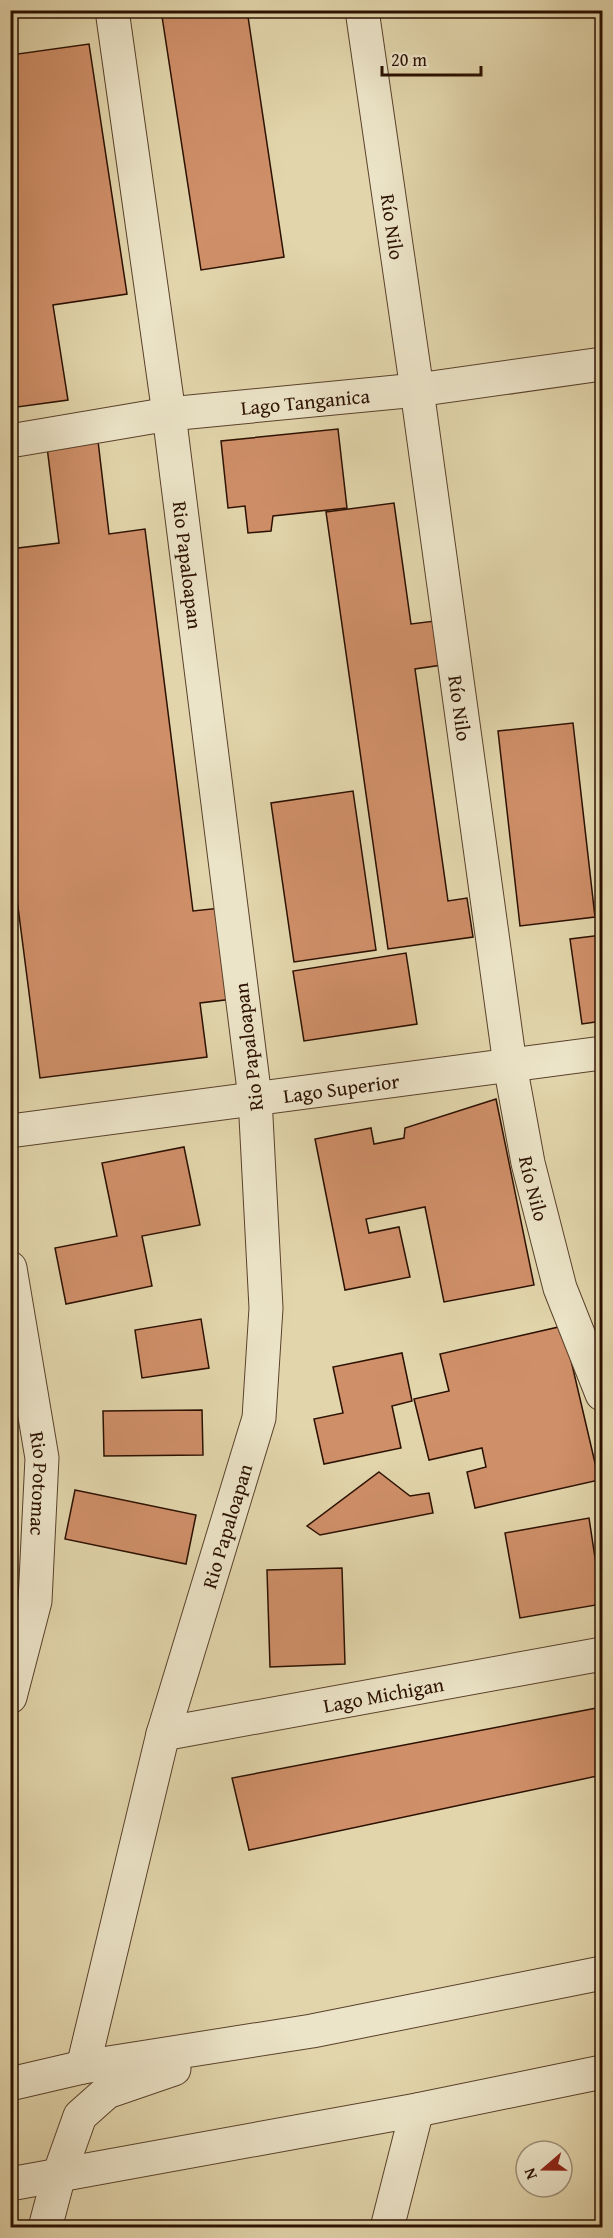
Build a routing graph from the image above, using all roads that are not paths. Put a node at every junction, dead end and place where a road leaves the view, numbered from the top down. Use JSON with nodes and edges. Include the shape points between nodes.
{"nodes":[{"id":1,"x":112,"y":10,"type":"edge"},
{"id":2,"x":362,"y":10,"type":"edge"},
{"id":3,"x":603,"y":364,"type":"edge"},
{"id":4,"x":417,"y":390,"type":"junction"},
{"id":5,"x":169,"y":414,"type":"junction"},
{"id":6,"x":10,"y":441,"type":"edge"},
{"id":7,"x":603,"y":1053,"type":"edge"},
{"id":8,"x":510,"y":1065,"type":"junction"},
{"id":9,"x":255,"y":1098,"type":"junction"},
{"id":10,"x":10,"y":1131,"type":"edge"},
{"id":11,"x":10,"y":1268,"type":"edge"},
{"id":12,"x":590,"y":1326,"type":"edge"},
{"id":13,"x":603,"y":1394,"type":"edge"},
{"id":14,"x":603,"y":1654,"type":"edge"},
{"id":15,"x":10,"y":1697,"type":"edge"},
{"id":16,"x":163,"y":1734,"type":"junction"},
{"id":17,"x":603,"y":1973,"type":"edge"},
{"id":18,"x":312,"y":2031,"type":"junction"},
{"id":19,"x":83,"y":2067,"type":"junction"},
{"id":20,"x":603,"y":2073,"type":"edge"},
{"id":21,"x":10,"y":2084,"type":"edge"},
{"id":22,"x":417,"y":2110,"type":"junction"},
{"id":23,"x":59,"y":2175,"type":"junction"},
{"id":24,"x":10,"y":2184,"type":"edge"},
{"id":25,"x":45,"y":2228,"type":"edge"},
{"id":26,"x":387,"y":2228,"type":"edge"}],
"edges":[{"from":1,"to":5,"type":"street","name":"Rio Papaloapan"},
{"from":2,"to":4,"type":"street","name":"Río Nilo"},
{"from":3,"to":4,"type":"street","name":"Lago Tanganica"},
{"from":4,"to":5,"type":"street","name":"Lago Tanganica"},
{"from":4,"to":8,"type":"street","name":"Río Nilo"},
{"from":5,"to":6,"type":"street","name":"Lago Tanganica"},
{"from":5,"to":9,"type":"street","name":"Rio Papaloapan"},
{"from":7,"to":8,"type":"street","name":"Lago Superior"},
{"from":8,"to":9,"type":"street","name":"Lago Superior"},
{"from":8,"to":12,"type":"street","name":"Río Nilo","via":[[528,1162],[560,1288]]},
{"from":9,"to":10,"type":"street","name":"Lago Superior"},
{"from":9,"to":16,"type":"street","name":"Rio Papaloapan","via":[[266,1308],[260,1419]]},
{"from":11,"to":15,"type":"street","name":"Rio Potomac","via":[[42,1458],[35,1601]]},
{"from":12,"to":13,"type":"street","name":"Río Nilo"},
{"from":14,"to":16,"type":"street","name":"Lago Michigan"},
{"from":16,"to":19,"type":"street","name":"Rio Papaloapan"},
{"from":17,"to":18,"type":"street"},
{"from":18,"to":19,"type":"street"},
{"from":18,"to":23,"type":"street","via":[[107,2092],[80,2116]]},
{"from":19,"to":21,"type":"street"},
{"from":20,"to":22,"type":"street"},
{"from":22,"to":23,"type":"street"},
{"from":22,"to":26,"type":"street"},
{"from":23,"to":24,"type":"street"},
{"from":23,"to":25,"type":"street"}]}
